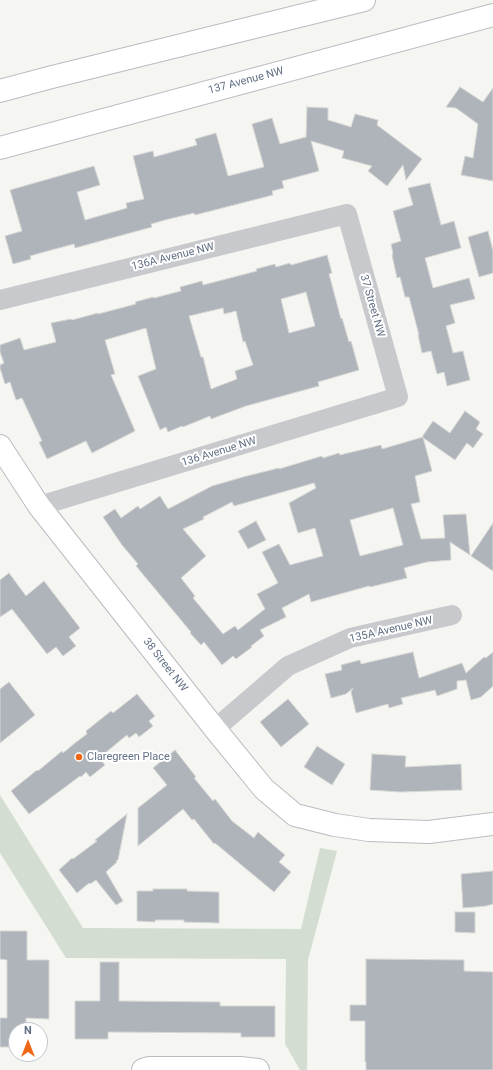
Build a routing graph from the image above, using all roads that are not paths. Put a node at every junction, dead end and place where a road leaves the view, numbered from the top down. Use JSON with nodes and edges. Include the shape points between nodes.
{"nodes":[{"id":1,"x":364,"y":0,"type":"edge"},
{"id":2,"x":493,"y":15,"type":"edge"},
{"id":3,"x":0,"y":91,"type":"edge"},
{"id":4,"x":0,"y":148,"type":"edge"},
{"id":5,"x":346,"y":214,"type":"joint"},
{"id":6,"x":0,"y":300,"type":"edge"},
{"id":7,"x":398,"y":397,"type":"joint"},
{"id":8,"x":0,"y":446,"type":"edge"},
{"id":9,"x":39,"y":506,"type":"junction"},
{"id":10,"x":452,"y":615,"type":"dead end"},
{"id":11,"x":215,"y":729,"type":"junction"},
{"id":12,"x":493,"y":824,"type":"edge"},
{"id":13,"x":143,"y":1070,"type":"edge"},
{"id":14,"x":258,"y":1070,"type":"edge"}],
"edges":[{"from":1,"to":3,"type":"main road"},
{"from":2,"to":4,"type":"main road","name":"137 Avenue NW"},
{"from":5,"to":6,"type":"street","name":"136A Avenue NW"},
{"from":5,"to":7,"type":"street","name":"37 Street NW"},
{"from":7,"to":9,"type":"street","name":"136 Avenue NW"},
{"from":8,"to":9,"type":"main road","name":"38 Street NW"},
{"from":9,"to":11,"type":"main road","name":"38 Street NW"},
{"from":10,"to":11,"type":"street","name":"135A Avenue NW","via":[[350,638],[288,666]]},
{"from":11,"to":12,"type":"main road","name":"38 Street NW","via":[[264,789],[295,815],[334,826],[369,830],[429,832]]},
{"from":13,"to":14,"type":"main road"}]}
